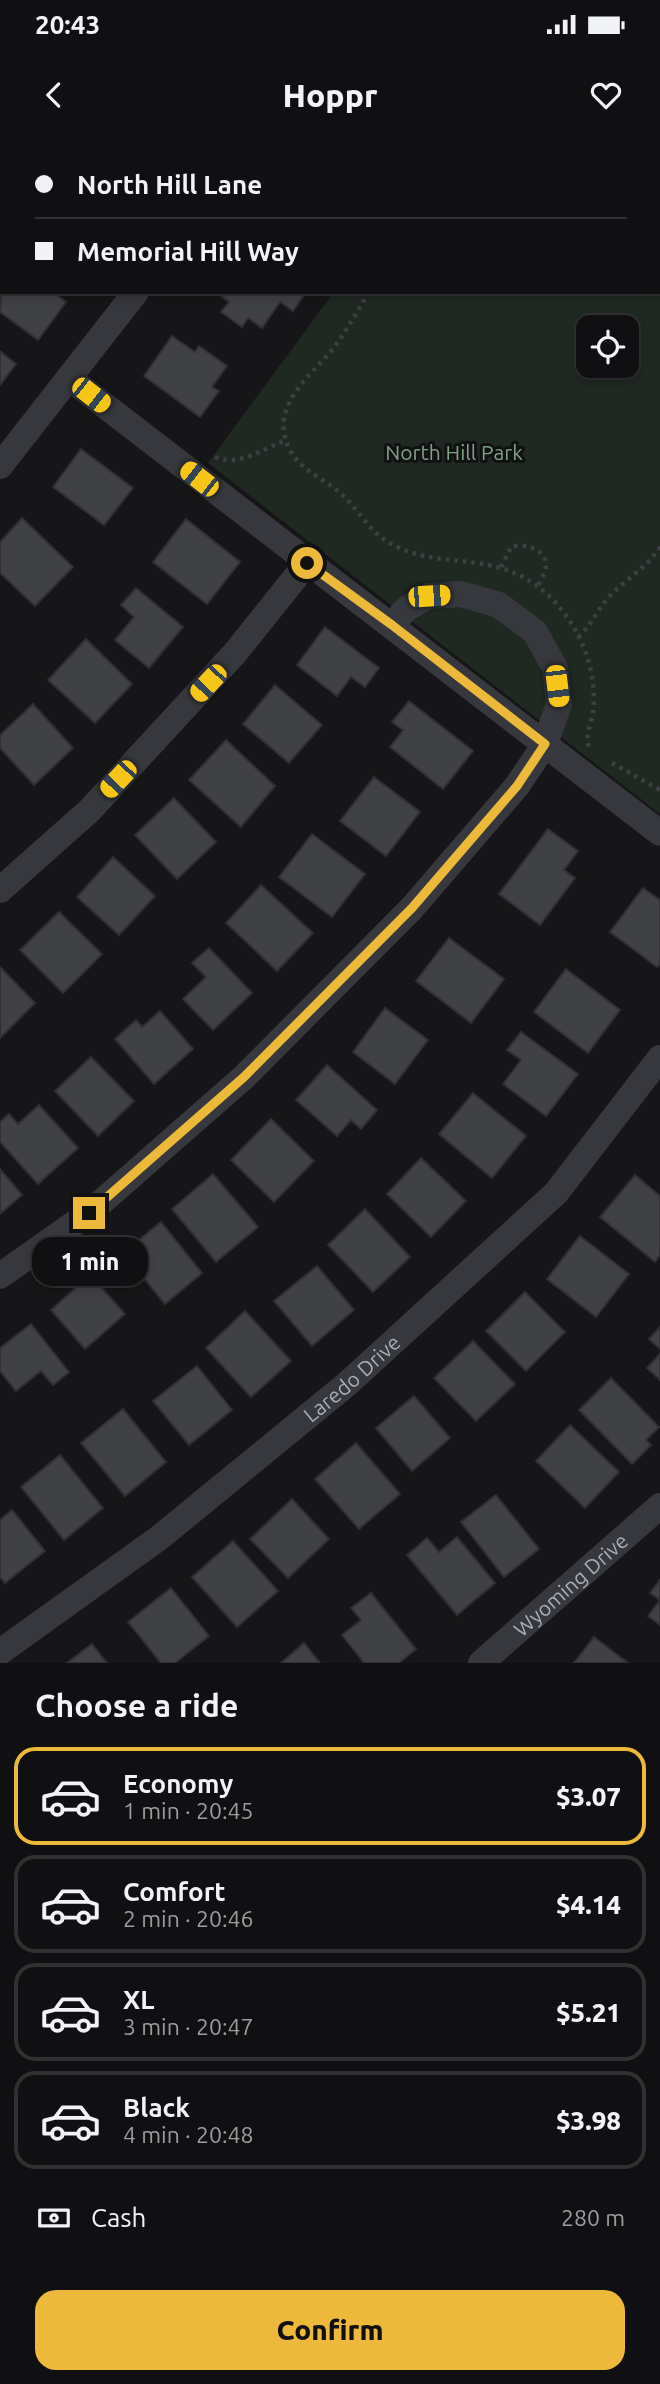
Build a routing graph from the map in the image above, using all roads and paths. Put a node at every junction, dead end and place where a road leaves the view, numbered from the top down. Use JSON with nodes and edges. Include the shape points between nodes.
{"nodes":[{"id":1,"x":134,"y":294,"type":"edge"},
{"id":2,"x":368,"y":294,"type":"edge"},
{"id":3,"x":69,"y":378,"type":"junction"},
{"id":4,"x":286,"y":440,"type":"junction"},
{"id":5,"x":209,"y":453,"type":"dead end"},
{"id":6,"x":0,"y":466,"type":"edge"},
{"id":7,"x":660,"y":547,"type":"edge"},
{"id":8,"x":307,"y":563,"type":"junction"},
{"id":9,"x":500,"y":567,"type":"junction"},
{"id":10,"x":538,"y":587,"type":"junction"},
{"id":11,"x":392,"y":625,"type":"junction"},
{"id":12,"x":579,"y":636,"type":"junction"},
{"id":13,"x":545,"y":744,"type":"junction"},
{"id":14,"x":598,"y":753,"type":"dead end"},
{"id":15,"x":606,"y":759,"type":"dead end"},
{"id":16,"x":660,"y":789,"type":"edge"},
{"id":17,"x":660,"y":833,"type":"edge"},
{"id":18,"x":0,"y":890,"type":"edge"},
{"id":19,"x":660,"y":1058,"type":"edge"},
{"id":20,"x":0,"y":1276,"type":"edge"},
{"id":21,"x":660,"y":1506,"type":"edge"},
{"id":22,"x":0,"y":1652,"type":"edge"},
{"id":23,"x":481,"y":1663,"type":"edge"}],
"edges":[{"from":1,"to":3,"type":"street"},
{"from":2,"to":4,"type":"path","via":[[337,344],[290,398],[284,417]]},
{"from":3,"to":6,"type":"street"},
{"from":3,"to":8,"type":"street"},
{"from":4,"to":5,"type":"path","via":[[239,461]]},
{"from":4,"to":9,"type":"path","via":[[299,463],[339,491],[391,544],[428,557]]},
{"from":7,"to":12,"type":"path","via":[[610,595]]},
{"from":8,"to":11,"type":"street"},
{"from":8,"to":18,"type":"street","via":[[235,653],[90,810]]},
{"from":9,"to":10,"type":"path"},
{"from":9,"to":10,"type":"path","via":[[511,547],[519,544],[537,551],[546,562]]},
{"from":10,"to":12,"type":"path"},
{"from":11,"to":13,"type":"street"},
{"from":11,"to":13,"type":"street","via":[[406,609],[429,596],[461,594],[499,605],[535,632],[555,668],[559,704]]},
{"from":12,"to":14,"type":"path","via":[[592,675],[593,712],[587,743]]},
{"from":13,"to":17,"type":"street"},
{"from":13,"to":20,"type":"street","via":[[517,786],[412,908],[244,1077],[89,1213]]},
{"from":15,"to":16,"type":"path"},
{"from":19,"to":22,"type":"street","name":"Laredo Drive","via":[[556,1193],[357,1375],[159,1538]]},
{"from":21,"to":23,"type":"street","name":"Wyoming Drive"}]}
